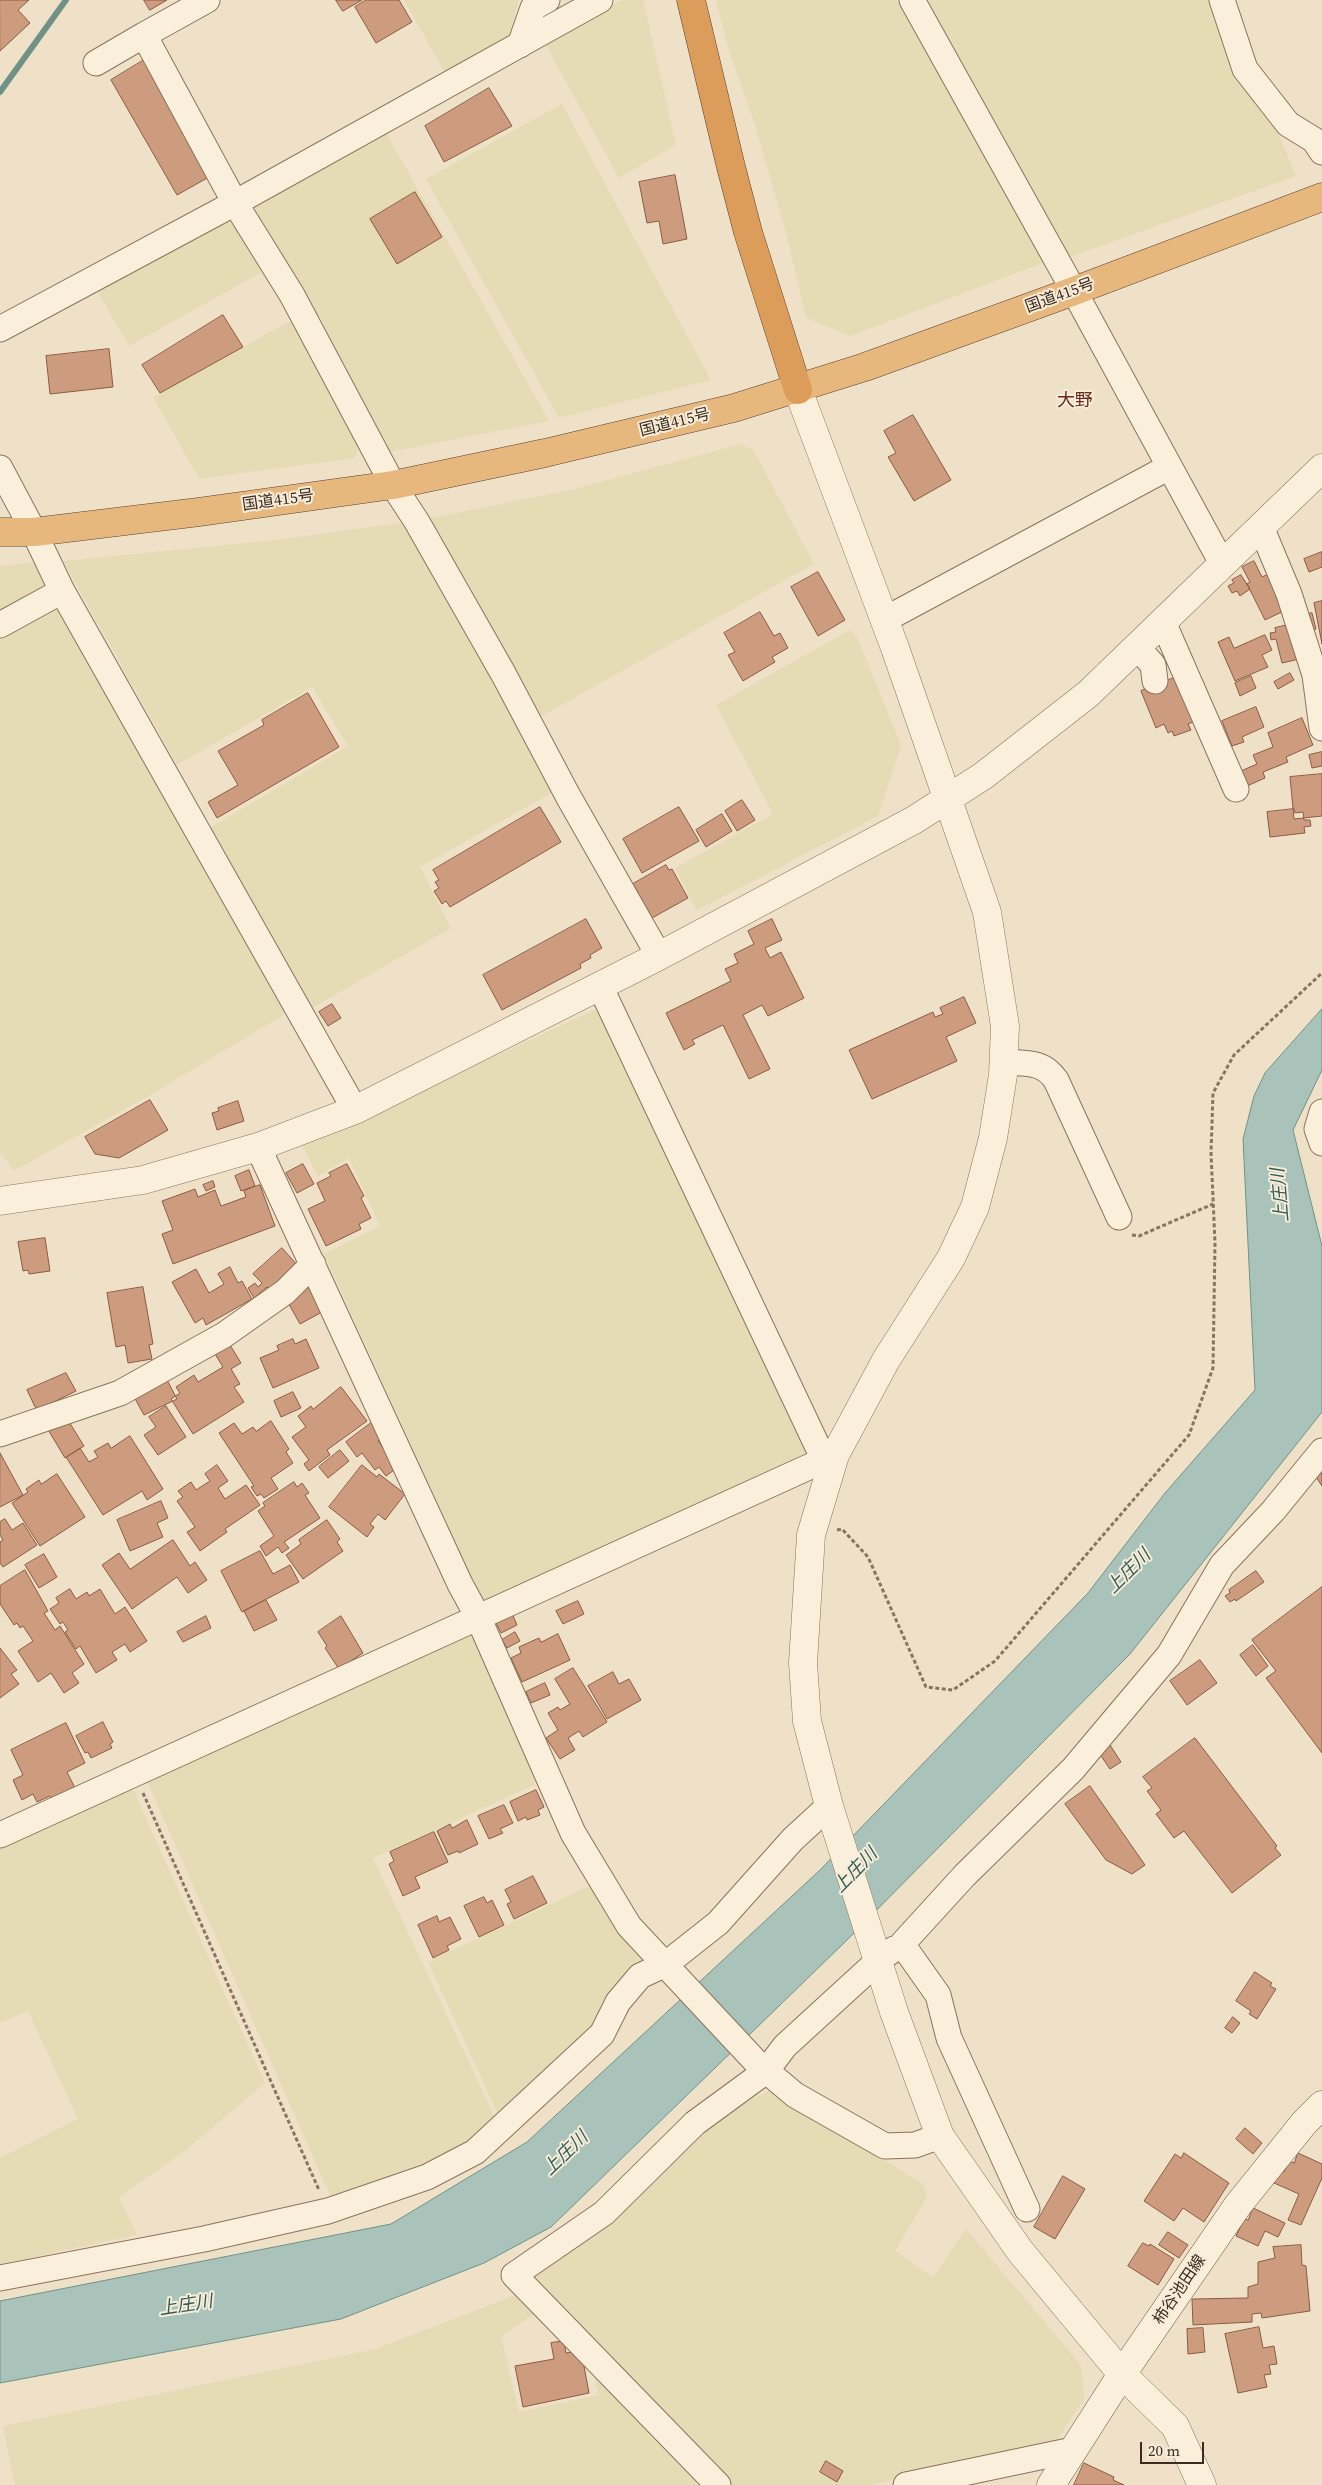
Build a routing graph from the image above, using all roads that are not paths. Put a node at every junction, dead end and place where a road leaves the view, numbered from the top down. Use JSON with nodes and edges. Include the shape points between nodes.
{"nodes":[{"id":1,"x":207,"y":0,"type":"edge"},
{"id":2,"x":547,"y":0,"type":"edge"},
{"id":3,"x":600,"y":0,"type":"edge"},
{"id":4,"x":692,"y":0,"type":"edge"},
{"id":5,"x":912,"y":0,"type":"edge"},
{"id":6,"x":1222,"y":0,"type":"edge"},
{"id":7,"x":144,"y":35,"type":"junction"},
{"id":8,"x":520,"y":45,"type":"junction"},
{"id":9,"x":96,"y":64,"type":"dead end"},
{"id":10,"x":1322,"y":152,"type":"edge"},
{"id":11,"x":1322,"y":197,"type":"edge"},
{"id":12,"x":235,"y":203,"type":"junction"},
{"id":13,"x":1074,"y":291,"type":"junction"},
{"id":14,"x":0,"y":329,"type":"edge"},
{"id":15,"x":798,"y":390,"type":"junction"},
{"id":16,"x":1170,"y":467,"type":"junction"},
{"id":17,"x":0,"y":468,"type":"edge"},
{"id":18,"x":1322,"y":468,"type":"edge"},
{"id":19,"x":393,"y":485,"type":"junction"},
{"id":20,"x":1261,"y":527,"type":"junction"},
{"id":21,"x":0,"y":532,"type":"edge"},
{"id":22,"x":34,"y":532,"type":"junction"},
{"id":23,"x":1223,"y":565,"type":"junction"},
{"id":24,"x":62,"y":591,"type":"junction"},
{"id":25,"x":884,"y":620,"type":"junction"},
{"id":26,"x":1163,"y":622,"type":"junction"},
{"id":27,"x":0,"y":625,"type":"edge"},
{"id":28,"x":1136,"y":647,"type":"junction"},
{"id":29,"x":1155,"y":681,"type":"dead end"},
{"id":30,"x":1322,"y":728,"type":"edge"},
{"id":31,"x":1236,"y":789,"type":"dead end"},
{"id":32,"x":947,"y":801,"type":"junction"},
{"id":33,"x":659,"y":956,"type":"junction"},
{"id":34,"x":600,"y":986,"type":"junction"},
{"id":35,"x":1004,"y":1062,"type":"junction"},
{"id":36,"x":355,"y":1110,"type":"junction"},
{"id":37,"x":1322,"y":1112,"type":"edge"},
{"id":38,"x":1322,"y":1144,"type":"edge"},
{"id":39,"x":258,"y":1147,"type":"junction"},
{"id":40,"x":0,"y":1201,"type":"edge"},
{"id":41,"x":1119,"y":1217,"type":"road end"},
{"id":42,"x":312,"y":1264,"type":"junction"},
{"id":43,"x":0,"y":1434,"type":"edge"},
{"id":44,"x":1322,"y":1451,"type":"edge"},
{"id":45,"x":829,"y":1457,"type":"junction"},
{"id":46,"x":478,"y":1617,"type":"junction"},
{"id":47,"x":829,"y":1806,"type":"junction"},
{"id":48,"x":0,"y":1835,"type":"edge"},
{"id":49,"x":902,"y":1944,"type":"junction"},
{"id":50,"x":879,"y":1960,"type":"junction"},
{"id":51,"x":666,"y":1964,"type":"junction"},
{"id":52,"x":762,"y":2067,"type":"junction"},
{"id":53,"x":1322,"y":2106,"type":"edge"},
{"id":54,"x":940,"y":2136,"type":"junction"},
{"id":55,"x":1028,"y":2209,"type":"dead end"},
{"id":56,"x":0,"y":2278,"type":"edge"},
{"id":57,"x":1122,"y":2374,"type":"junction"},
{"id":58,"x":1073,"y":2450,"type":"junction"},
{"id":59,"x":718,"y":2485,"type":"edge"},
{"id":60,"x":906,"y":2485,"type":"edge"},
{"id":61,"x":1051,"y":2485,"type":"edge"},
{"id":62,"x":1202,"y":2485,"type":"edge"}],
"edges":[{"from":1,"to":7,"type":"street"},
{"from":2,"to":8,"type":"street","via":[[533,8]]},
{"from":3,"to":8,"type":"street"},
{"from":4,"to":15,"type":"highway","via":[[748,232]]},
{"from":5,"to":13,"type":"street"},
{"from":6,"to":10,"type":"street","via":[[1245,69],[1288,124],[1314,140]]},
{"from":7,"to":9,"type":"street"},
{"from":7,"to":12,"type":"street"},
{"from":8,"to":12,"type":"street"},
{"from":11,"to":13,"type":"highway","name":"国道415号"},
{"from":12,"to":14,"type":"street"},
{"from":12,"to":19,"type":"street","via":[[292,294]]},
{"from":13,"to":15,"type":"highway","name":"国道415号"},
{"from":13,"to":16,"type":"street"},
{"from":15,"to":19,"type":"highway","name":"国道415号","via":[[636,433]]},
{"from":15,"to":25,"type":"street"},
{"from":16,"to":23,"type":"street"},
{"from":16,"to":25,"type":"street"},
{"from":17,"to":22,"type":"street"},
{"from":18,"to":20,"type":"street"},
{"from":19,"to":22,"type":"highway","name":"国道415号"},
{"from":19,"to":33,"type":"street","via":[[499,667]]},
{"from":20,"to":23,"type":"street"},
{"from":20,"to":30,"type":"street","via":[[1289,594],[1315,675]]},
{"from":21,"to":22,"type":"highway","name":"国道415号"},
{"from":22,"to":24,"type":"street"},
{"from":23,"to":26,"type":"street"},
{"from":24,"to":27,"type":"street"},
{"from":24,"to":36,"type":"street"},
{"from":25,"to":32,"type":"street"},
{"from":26,"to":28,"type":"street"},
{"from":26,"to":31,"type":"street"},
{"from":28,"to":29,"type":"street","via":[[1152,664]]},
{"from":28,"to":32,"type":"street","via":[[1088,694]]},
{"from":32,"to":33,"type":"street"},
{"from":32,"to":35,"type":"street","via":[[987,912],[1005,1026]]},
{"from":33,"to":34,"type":"street"},
{"from":34,"to":36,"type":"street"},
{"from":34,"to":45,"type":"street"},
{"from":35,"to":41,"type":"street","via":[[1038,1064],[1049,1070]]},
{"from":35,"to":45,"type":"street","via":[[993,1138],[976,1207],[951,1258]]},
{"from":36,"to":39,"type":"street"},
{"from":37,"to":38,"type":"street","via":[[1317,1129]]},
{"from":39,"to":40,"type":"street","via":[[143,1180]]},
{"from":39,"to":42,"type":"street"},
{"from":42,"to":43,"type":"street","via":[[285,1292],[224,1335],[129,1388]]},
{"from":42,"to":46,"type":"street"},
{"from":44,"to":49,"type":"street","via":[[1273,1511],[1222,1564],[1169,1654],[1073,1768],[965,1875]]},
{"from":45,"to":46,"type":"street"},
{"from":45,"to":47,"type":"street","via":[[811,1535],[803,1673],[807,1721]]},
{"from":46,"to":48,"type":"street"},
{"from":46,"to":51,"type":"street","via":[[573,1833],[629,1926]]},
{"from":47,"to":50,"type":"street"},
{"from":47,"to":51,"type":"street","via":[[793,1839],[718,1924]]},
{"from":49,"to":50,"type":"street"},
{"from":49,"to":55,"type":"street","via":[[938,1995],[949,2038]]},
{"from":50,"to":52,"type":"street"},
{"from":50,"to":54,"type":"street","via":[[894,2012]]},
{"from":51,"to":52,"type":"street"},
{"from":51,"to":56,"type":"street","via":[[640,1976],[618,2002],[602,2034],[475,2152],[426,2177],[328,2211],[204,2239]]},
{"from":52,"to":54,"type":"street","via":[[794,2094],[885,2146],[915,2145]]},
{"from":52,"to":59,"type":"street","via":[[695,2123],[604,2213],[514,2275]]},
{"from":53,"to":57,"type":"street","name":"柿谷池田線","via":[[1304,2123],[1238,2205]]},
{"from":54,"to":57,"type":"street","via":[[1020,2251]]},
{"from":57,"to":58,"type":"street","name":"柿谷池田線"},
{"from":57,"to":62,"type":"street","via":[[1175,2426]]},
{"from":58,"to":60,"type":"street"},
{"from":58,"to":61,"type":"street","name":"柿谷池田線"}]}
